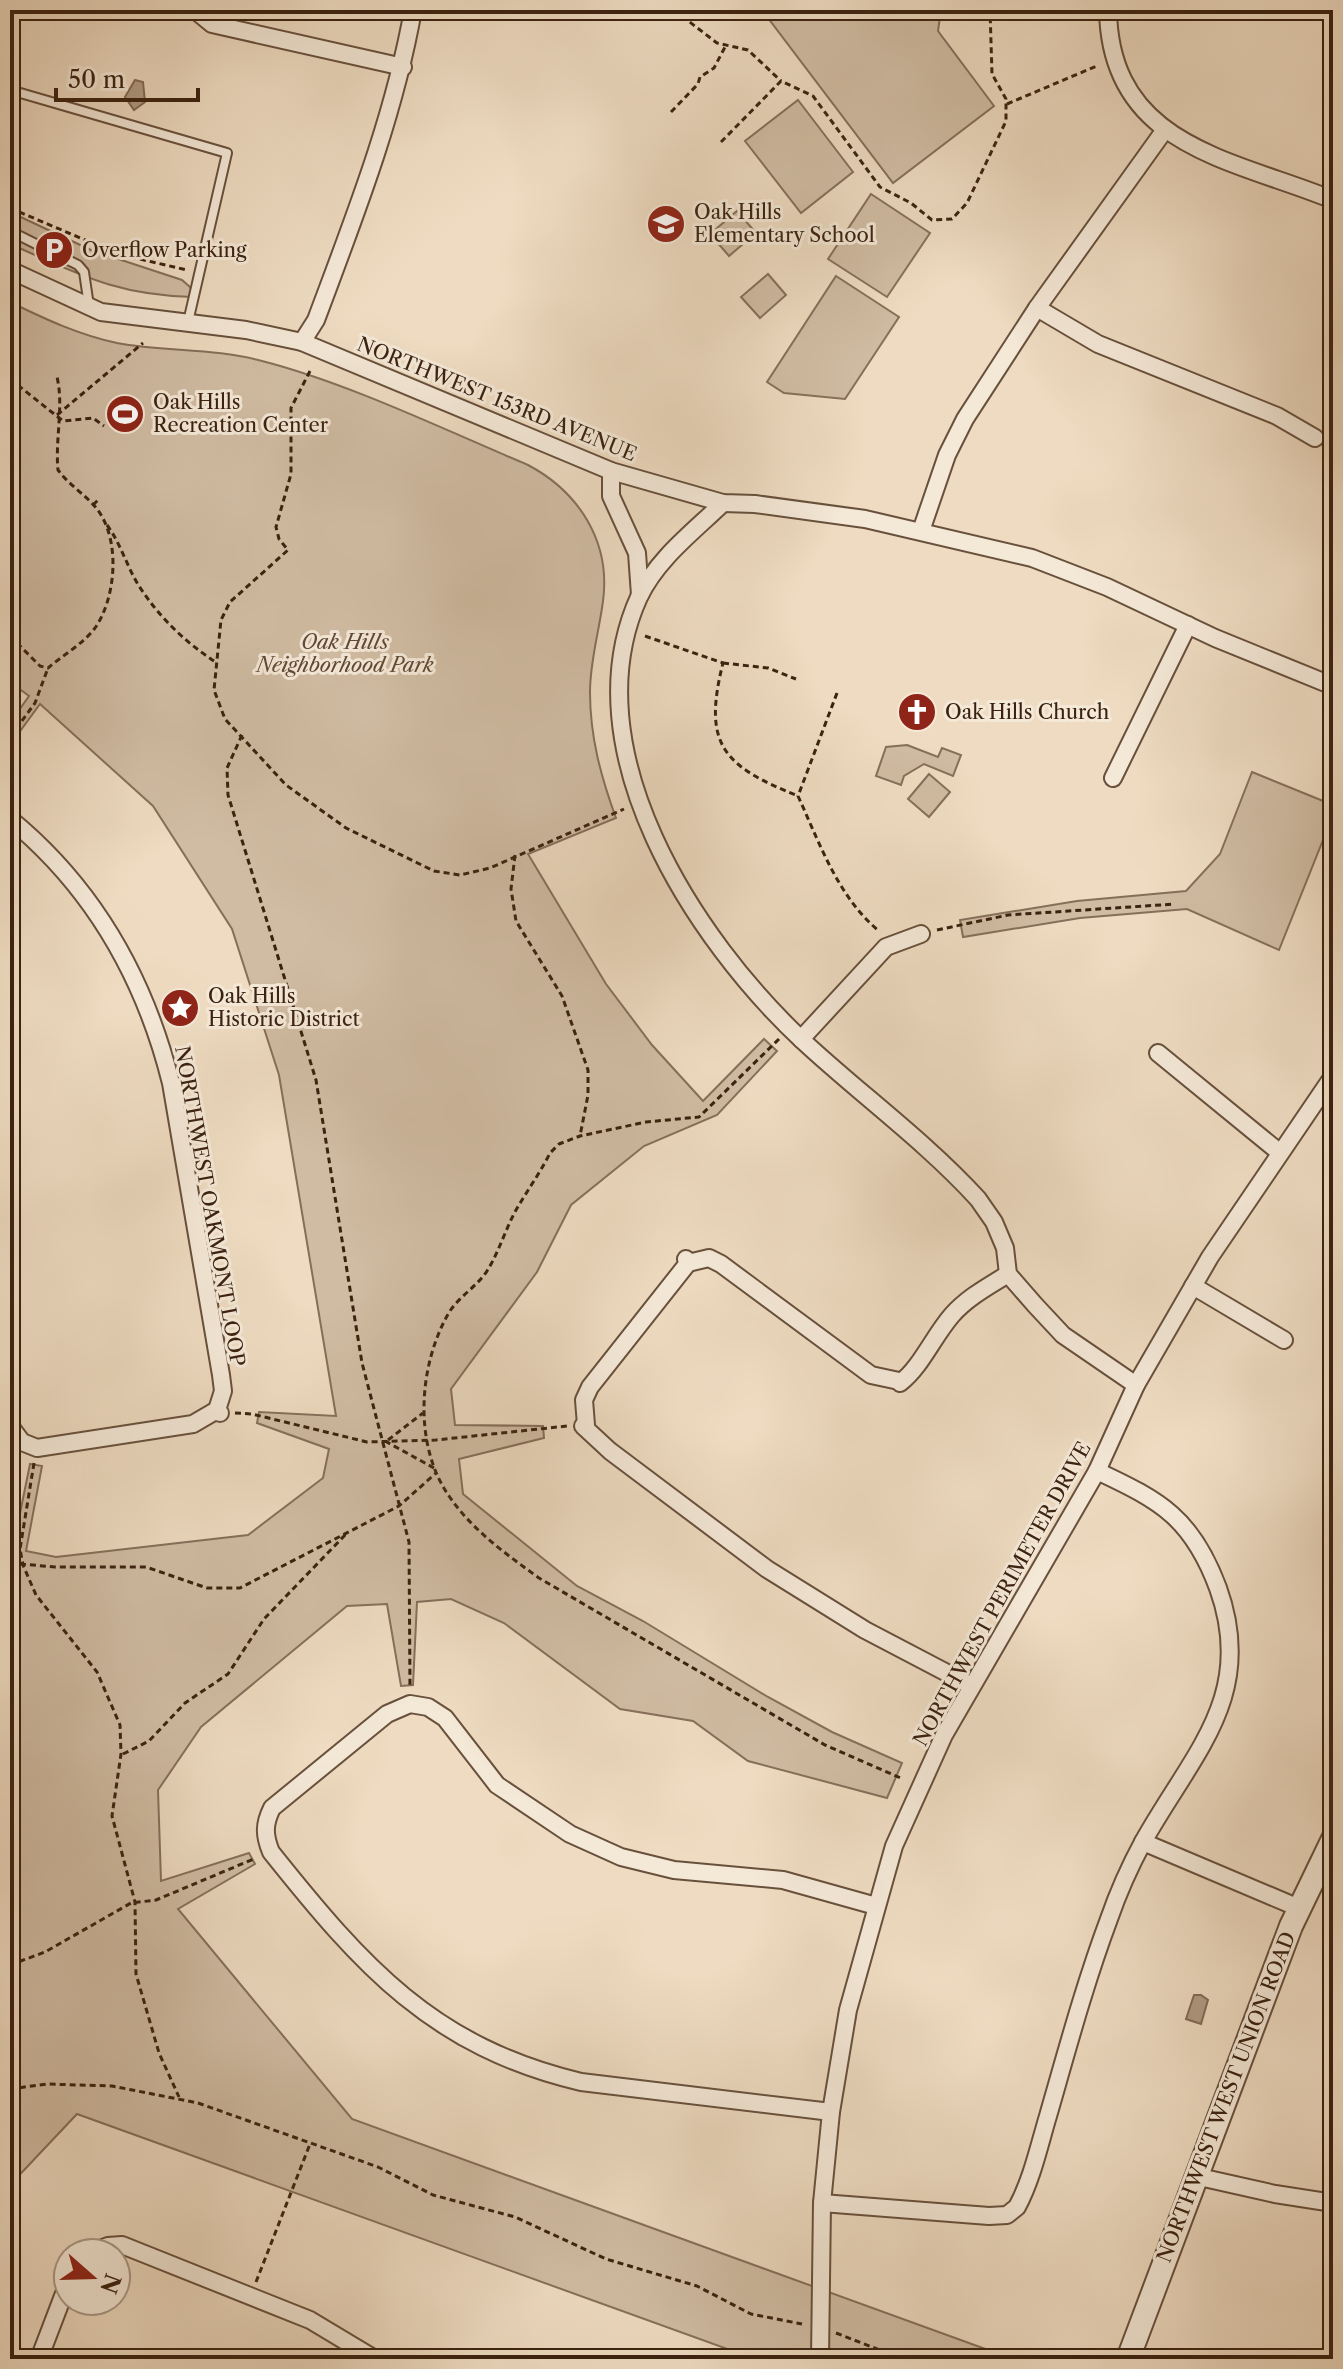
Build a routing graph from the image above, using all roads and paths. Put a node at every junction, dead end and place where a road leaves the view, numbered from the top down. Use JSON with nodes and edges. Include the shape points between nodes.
{"nodes":[{"id":1,"x":195,"y":10,"type":"edge"},
{"id":2,"x":413,"y":10,"type":"edge"},
{"id":3,"x":674,"y":10,"type":"edge"},
{"id":4,"x":990,"y":10,"type":"edge"},
{"id":5,"x":1108,"y":10,"type":"edge"},
{"id":6,"x":725,"y":47,"type":"junction"},
{"id":7,"x":1115,"y":59,"type":"junction"},
{"id":8,"x":403,"y":67,"type":"junction"},
{"id":9,"x":781,"y":81,"type":"junction"},
{"id":10,"x":10,"y":90,"type":"edge"},
{"id":11,"x":1007,"y":104,"type":"junction"},
{"id":12,"x":671,"y":112,"type":"dead end"},
{"id":13,"x":1164,"y":131,"type":"junction"},
{"id":14,"x":721,"y":142,"type":"dead end"},
{"id":15,"x":1333,"y":200,"type":"edge"},
{"id":16,"x":10,"y":208,"type":"edge"},
{"id":17,"x":10,"y":231,"type":"edge"},
{"id":18,"x":10,"y":270,"type":"edge"},
{"id":19,"x":194,"y":300,"type":"junction"},
{"id":20,"x":89,"y":307,"type":"junction"},
{"id":21,"x":1037,"y":308,"type":"junction"},
{"id":22,"x":188,"y":323,"type":"junction"},
{"id":23,"x":302,"y":342,"type":"junction"},
{"id":24,"x":143,"y":343,"type":"dead end"},
{"id":25,"x":310,"y":371,"type":"dead end"},
{"id":26,"x":57,"y":377,"type":"dead end"},
{"id":27,"x":10,"y":379,"type":"edge"},
{"id":28,"x":57,"y":415,"type":"junction"},
{"id":29,"x":104,"y":426,"type":"dead end"},
{"id":30,"x":1315,"y":438,"type":"dead end"},
{"id":31,"x":611,"y":471,"type":"junction"},
{"id":32,"x":100,"y":498,"type":"dead end"},
{"id":33,"x":723,"y":503,"type":"junction"},
{"id":34,"x":93,"y":505,"type":"junction"},
{"id":35,"x":104,"y":522,"type":"junction"},
{"id":36,"x":921,"y":531,"type":"junction"},
{"id":37,"x":640,"y":595,"type":"junction"},
{"id":38,"x":1188,"y":625,"type":"junction"},
{"id":39,"x":626,"y":631,"type":"junction"},
{"id":40,"x":10,"y":636,"type":"edge"},
{"id":41,"x":215,"y":662,"type":"junction"},
{"id":42,"x":723,"y":663,"type":"junction"},
{"id":43,"x":48,"y":668,"type":"junction"},
{"id":44,"x":796,"y":679,"type":"dead end"},
{"id":45,"x":1333,"y":686,"type":"edge"},
{"id":46,"x":837,"y":693,"type":"dead end"},
{"id":47,"x":242,"y":735,"type":"junction"},
{"id":48,"x":10,"y":737,"type":"edge"},
{"id":49,"x":1113,"y":778,"type":"dead end"},
{"id":50,"x":798,"y":796,"type":"junction"},
{"id":51,"x":638,"y":803,"type":"junction"},
{"id":52,"x":10,"y":819,"type":"edge"},
{"id":53,"x":515,"y":855,"type":"junction"},
{"id":54,"x":1175,"y":904,"type":"dead end"},
{"id":55,"x":921,"y":934,"type":"joint"},
{"id":56,"x":894,"y":944,"type":"junction"},
{"id":57,"x":796,"y":1033,"type":"junction"},
{"id":58,"x":1158,"y":1053,"type":"dead end"},
{"id":59,"x":1333,"y":1077,"type":"edge"},
{"id":60,"x":580,"y":1136,"type":"junction"},
{"id":61,"x":1279,"y":1152,"type":"junction"},
{"id":62,"x":1008,"y":1274,"type":"junction"},
{"id":63,"x":1193,"y":1286,"type":"junction"},
{"id":64,"x":1284,"y":1340,"type":"dead end"},
{"id":65,"x":1136,"y":1385,"type":"junction"},
{"id":66,"x":219,"y":1411,"type":"junction"},
{"id":67,"x":424,"y":1412,"type":"junction"},
{"id":68,"x":584,"y":1425,"type":"junction"},
{"id":69,"x":10,"y":1426,"type":"edge"},
{"id":70,"x":428,"y":1440,"type":"junction"},
{"id":71,"x":385,"y":1441,"type":"junction"},
{"id":72,"x":37,"y":1448,"type":"junction"},
{"id":73,"x":435,"y":1471,"type":"junction"},
{"id":74,"x":1097,"y":1471,"type":"junction"},
{"id":75,"x":399,"y":1506,"type":"junction"},
{"id":76,"x":347,"y":1533,"type":"junction"},
{"id":77,"x":10,"y":1563,"type":"edge"},
{"id":78,"x":23,"y":1565,"type":"junction"},
{"id":79,"x":970,"y":1685,"type":"junction"},
{"id":80,"x":410,"y":1704,"type":"junction"},
{"id":81,"x":121,"y":1754,"type":"junction"},
{"id":82,"x":920,"y":1786,"type":"junction"},
{"id":83,"x":1333,"y":1839,"type":"edge"},
{"id":84,"x":1143,"y":1842,"type":"junction"},
{"id":85,"x":271,"y":1852,"type":"junction"},
{"id":86,"x":135,"y":1902,"type":"junction"},
{"id":87,"x":876,"y":1906,"type":"junction"},
{"id":88,"x":1299,"y":1908,"type":"junction"},
{"id":89,"x":10,"y":1965,"type":"edge"},
{"id":90,"x":10,"y":2089,"type":"edge"},
{"id":91,"x":179,"y":2098,"type":"junction"},
{"id":92,"x":831,"y":2112,"type":"junction"},
{"id":93,"x":310,"y":2144,"type":"junction"},
{"id":94,"x":1195,"y":2176,"type":"junction"},
{"id":95,"x":822,"y":2203,"type":"junction"},
{"id":96,"x":1333,"y":2203,"type":"edge"},
{"id":97,"x":132,"y":2249,"type":"edge"},
{"id":98,"x":251,"y":2296,"type":"junction"},
{"id":99,"x":55,"y":2317,"type":"edge"},
{"id":100,"x":821,"y":2327,"type":"junction"},
{"id":101,"x":39,"y":2359,"type":"edge"},
{"id":102,"x":375,"y":2359,"type":"edge"},
{"id":103,"x":820,"y":2359,"type":"edge"},
{"id":104,"x":903,"y":2359,"type":"edge"},
{"id":105,"x":1128,"y":2359,"type":"edge"}],
"edges":[{"from":1,"to":8,"type":"street","via":[[212,24]]},
{"from":2,"to":8,"type":"street"},
{"from":3,"to":6,"type":"path"},
{"from":4,"to":11,"type":"path","via":[[992,74]]},
{"from":5,"to":7,"type":"street"},
{"from":6,"to":9,"type":"path","via":[[748,50]]},
{"from":6,"to":12,"type":"path","via":[[714,68]]},
{"from":7,"to":11,"type":"path"},
{"from":7,"to":13,"type":"street","via":[[1138,102]]},
{"from":8,"to":23,"type":"street","via":[[316,320]]},
{"from":9,"to":11,"type":"path","via":[[813,96],[880,187],[937,222],[952,219],[967,203],[1006,121]]},
{"from":9,"to":14,"type":"path"},
{"from":10,"to":19,"type":"lane","via":[[227,153]]},
{"from":13,"to":15,"type":"street","via":[[1207,153]]},
{"from":13,"to":21,"type":"street"},
{"from":16,"to":19,"type":"path","via":[[118,254],[189,271]]},
{"from":17,"to":20,"type":"lane","via":[[78,265],[84,272]]},
{"from":18,"to":20,"type":"street","name":"NORTHWEST 153RD AVENUE"},
{"from":19,"to":22,"type":"lane"},
{"from":20,"to":22,"type":"street","name":"NORTHWEST 153RD AVENUE"},
{"from":21,"to":30,"type":"street","via":[[1098,344],[1277,416]]},
{"from":21,"to":36,"type":"street","via":[[965,419]]},
{"from":22,"to":23,"type":"street","name":"NORTHWEST 153RD AVENUE"},
{"from":23,"to":31,"type":"street","name":"NORTHWEST 153RD AVENUE"},
{"from":24,"to":28,"type":"path"},
{"from":25,"to":41,"type":"path","via":[[291,408],[291,474],[276,527],[288,550],[230,602],[221,620]]},
{"from":26,"to":28,"type":"path"},
{"from":27,"to":28,"type":"path"},
{"from":28,"to":29,"type":"path","via":[[66,422],[93,418]]},
{"from":28,"to":34,"type":"path","via":[[58,470]]},
{"from":31,"to":33,"type":"street","name":"NORTHWEST 153RD AVENUE"},
{"from":31,"to":37,"type":"street","via":[[611,496],[637,553]]},
{"from":32,"to":34,"type":"path"},
{"from":33,"to":36,"type":"street","name":"NORTHWEST 153RD AVENUE"},
{"from":33,"to":37,"type":"street","via":[[663,559]]},
{"from":34,"to":35,"type":"path"},
{"from":35,"to":41,"type":"path","via":[[164,619]]},
{"from":35,"to":43,"type":"path","via":[[113,572],[104,609],[92,632]]},
{"from":36,"to":38,"type":"street","name":"NORTHWEST 153RD AVENUE","via":[[1032,558]]},
{"from":37,"to":39,"type":"street"},
{"from":38,"to":45,"type":"street","name":"NORTHWEST 153RD AVENUE"},
{"from":38,"to":49,"type":"street"},
{"from":39,"to":42,"type":"path"},
{"from":39,"to":51,"type":"street","via":[[618,678],[620,720]]},
{"from":40,"to":43,"type":"path"},
{"from":41,"to":47,"type":"path","via":[[217,705]]},
{"from":42,"to":44,"type":"path","via":[[768,668]]},
{"from":42,"to":50,"type":"path","via":[[715,710],[725,752],[760,781]]},
{"from":43,"to":48,"type":"path","via":[[35,703]]},
{"from":46,"to":50,"type":"path"},
{"from":47,"to":53,"type":"path","via":[[312,806],[419,866],[448,875],[472,874]]},
{"from":47,"to":71,"type":"path","via":[[227,768],[228,795],[316,1080],[362,1363]]},
{"from":50,"to":56,"type":"path","via":[[834,876],[859,915]]},
{"from":51,"to":53,"type":"path"},
{"from":51,"to":57,"type":"street","via":[[684,895]]},
{"from":52,"to":66,"type":"street","name":"NORTHWEST OAKMONT LOOP","via":[[88,898],[132,970],[159,1037],[221,1375]]},
{"from":53,"to":60,"type":"path","via":[[511,889],[516,921],[562,996],[588,1070]]},
{"from":54,"to":55,"type":"path","via":[[1008,915]]},
{"from":55,"to":56,"type":"street"},
{"from":56,"to":57,"type":"street"},
{"from":57,"to":60,"type":"path","via":[[699,1117]]},
{"from":57,"to":62,"type":"street","via":[[978,1199],[1005,1248]]},
{"from":58,"to":61,"type":"street"},
{"from":59,"to":61,"type":"street","name":"NORTHWEST PERIMETER DRIVE"},
{"from":60,"to":67,"type":"path","via":[[550,1153],[488,1270],[447,1314],[426,1372]]},
{"from":61,"to":63,"type":"street","name":"NORTHWEST PERIMETER DRIVE"},
{"from":62,"to":65,"type":"street","via":[[1063,1335]]},
{"from":62,"to":68,"type":"street","via":[[954,1312],[912,1374],[900,1382],[871,1375],[721,1264],[709,1258],[687,1261],[590,1387]]},
{"from":63,"to":64,"type":"street"},
{"from":63,"to":65,"type":"street","name":"NORTHWEST PERIMETER DRIVE"},
{"from":65,"to":74,"type":"street","name":"NORTHWEST PERIMETER DRIVE"},
{"from":66,"to":71,"type":"path","via":[[252,1414],[359,1442]]},
{"from":66,"to":72,"type":"street","via":[[193,1424]]},
{"from":67,"to":70,"type":"path"},
{"from":67,"to":71,"type":"path"},
{"from":68,"to":70,"type":"path"},
{"from":68,"to":79,"type":"street","via":[[610,1451],[767,1569],[865,1630]]},
{"from":69,"to":72,"type":"street","via":[[22,1442]]},
{"from":70,"to":71,"type":"path"},
{"from":70,"to":73,"type":"path"},
{"from":71,"to":73,"type":"path"},
{"from":71,"to":75,"type":"path"},
{"from":72,"to":78,"type":"path","via":[[20,1549]]},
{"from":73,"to":75,"type":"path"},
{"from":73,"to":82,"type":"path","via":[[475,1527],[539,1578],[825,1745]]},
{"from":74,"to":79,"type":"street","name":"NORTHWEST PERIMETER DRIVE"},
{"from":74,"to":84,"type":"street","via":[[1148,1495],[1187,1531],[1203,1550],[1229,1620],[1231,1652],[1218,1718]]},
{"from":75,"to":76,"type":"path"},
{"from":75,"to":80,"type":"path","via":[[410,1559]]},
{"from":76,"to":78,"type":"path","via":[[253,1583],[228,1590],[146,1567]]},
{"from":76,"to":81,"type":"path","via":[[264,1619],[228,1674],[185,1703],[149,1741]]},
{"from":77,"to":78,"type":"path"},
{"from":78,"to":81,"type":"path","via":[[36,1595],[97,1672],[122,1733]]},
{"from":79,"to":82,"type":"street","name":"NORTHWEST PERIMETER DRIVE"},
{"from":80,"to":85,"type":"street","via":[[387,1714],[272,1808],[265,1836]]},
{"from":80,"to":87,"type":"street","via":[[445,1718],[497,1785],[570,1834],[621,1857],[674,1870],[783,1880]]},
{"from":81,"to":86,"type":"path","via":[[113,1823]]},
{"from":82,"to":87,"type":"street","name":"NORTHWEST PERIMETER DRIVE"},
{"from":83,"to":88,"type":"street","name":"NORTHWEST WEST UNION ROAD"},
{"from":84,"to":88,"type":"street"},
{"from":84,"to":95,"type":"street","via":[[1098,1947],[1017,2207],[1007,2215],[989,2216]]},
{"from":85,"to":86,"type":"path","via":[[165,1897]]},
{"from":85,"to":92,"type":"street","via":[[388,1985],[435,2022],[504,2057],[581,2082]]},
{"from":86,"to":89,"type":"path","via":[[45,1952]]},
{"from":86,"to":91,"type":"path","via":[[136,1974],[159,2053]]},
{"from":87,"to":92,"type":"street","name":"NORTHWEST PERIMETER DRIVE","via":[[848,2010]]},
{"from":88,"to":94,"type":"street","name":"NORTHWEST WEST UNION ROAD"},
{"from":90,"to":91,"type":"path","via":[[112,2086]]},
{"from":91,"to":93,"type":"path"},
{"from":92,"to":95,"type":"street","name":"NORTHWEST PERIMETER DRIVE"},
{"from":93,"to":98,"type":"path"},
{"from":93,"to":100,"type":"path","via":[[378,2167],[433,2195],[515,2217],[606,2259],[697,2286],[751,2314]]},
{"from":94,"to":96,"type":"street"},
{"from":94,"to":105,"type":"street","name":"NORTHWEST WEST UNION ROAD"},
{"from":95,"to":100,"type":"street","name":"NORTHWEST PERIMETER DRIVE"},
{"from":97,"to":98,"type":"street"},
{"from":98,"to":102,"type":"street","via":[[338,2334]]},
{"from":99,"to":101,"type":"street"},
{"from":100,"to":103,"type":"street","name":"NORTHWEST PERIMETER DRIVE"},
{"from":100,"to":104,"type":"path"}]}
